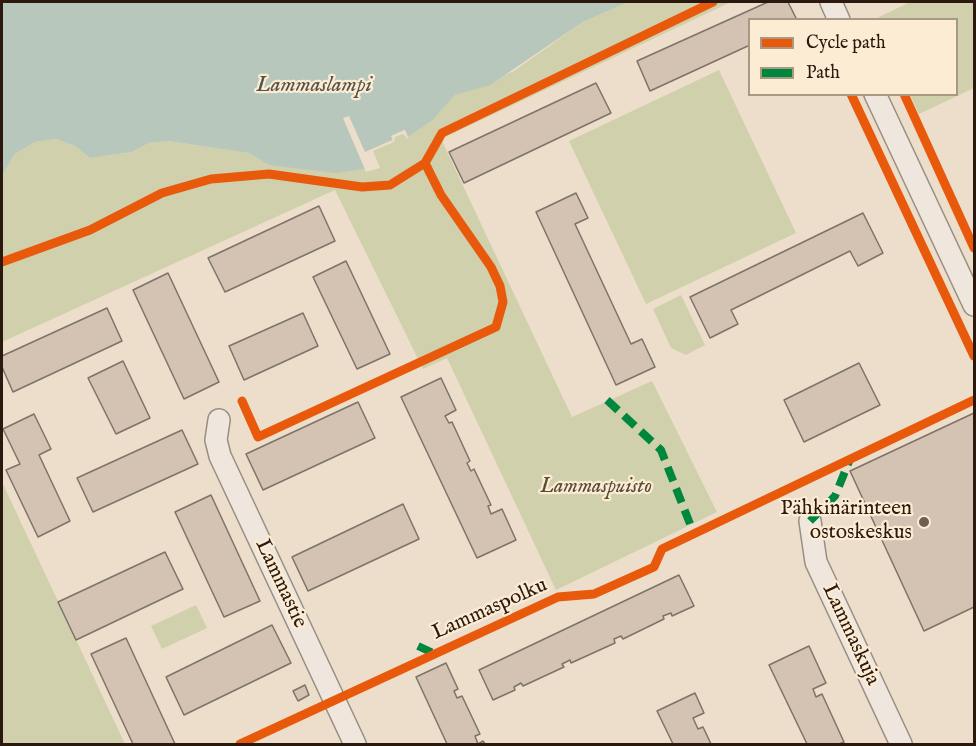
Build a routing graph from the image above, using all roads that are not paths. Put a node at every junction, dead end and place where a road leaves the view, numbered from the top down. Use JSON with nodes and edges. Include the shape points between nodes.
{"nodes":[{"id":1,"x":831,"y":2,"type":"edge"},
{"id":2,"x":838,"y":18,"type":"edge"},
{"id":3,"x":875,"y":96,"type":"edge"},
{"id":4,"x":975,"y":304,"type":"edge"},
{"id":5,"x":219,"y":420,"type":"dead end"},
{"id":6,"x":810,"y":521,"type":"dead end"},
{"id":7,"x":355,"y":744,"type":"edge"},
{"id":8,"x":901,"y":744,"type":"edge"}],
"edges":[{"from":1,"to":2,"type":"street"},
{"from":3,"to":4,"type":"street"},
{"from":5,"to":7,"type":"street","name":"Lammastie","via":[[216,440],[220,456]]},
{"from":6,"to":8,"type":"street","name":"Lammaskuja","via":[[816,562]]}]}
